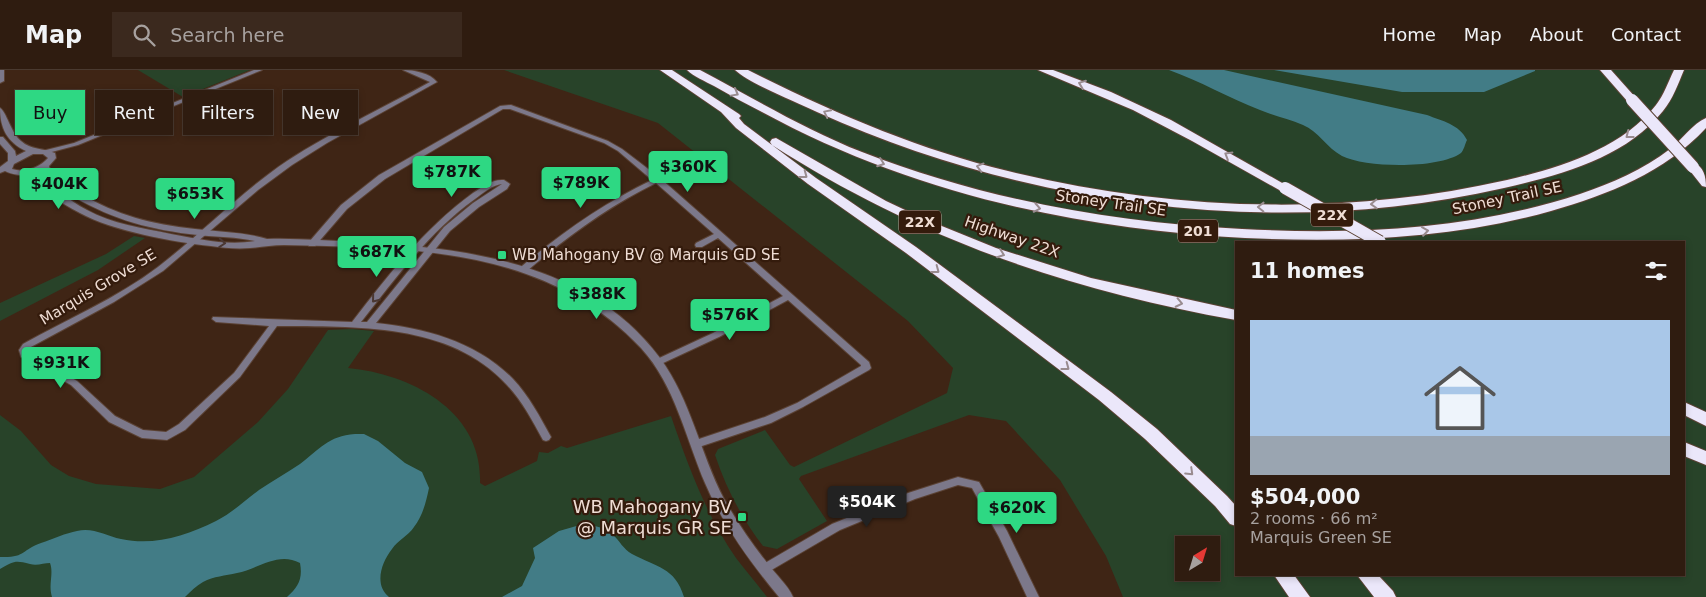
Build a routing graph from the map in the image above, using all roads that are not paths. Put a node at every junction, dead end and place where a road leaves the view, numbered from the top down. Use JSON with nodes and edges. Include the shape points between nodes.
{"nodes":[{"id":1,"x":0,"y":70,"type":"edge"},
{"id":2,"x":259,"y":70,"type":"edge"},
{"id":3,"x":406,"y":70,"type":"edge"},
{"id":4,"x":666,"y":70,"type":"edge"},
{"id":5,"x":692,"y":70,"type":"edge"},
{"id":6,"x":740,"y":70,"type":"edge"},
{"id":7,"x":1043,"y":70,"type":"edge"},
{"id":8,"x":1605,"y":70,"type":"edge"},
{"id":9,"x":1679,"y":70,"type":"edge"},
{"id":10,"x":0,"y":81,"type":"edge"},
{"id":11,"x":0,"y":110,"type":"edge"},
{"id":12,"x":726,"y":111,"type":"junction"},
{"id":13,"x":1706,"y":121,"type":"edge"},
{"id":14,"x":0,"y":139,"type":"edge"},
{"id":15,"x":76,"y":144,"type":"junction"},
{"id":16,"x":41,"y":152,"type":"junction"},
{"id":17,"x":52,"y":158,"type":"junction"},
{"id":18,"x":10,"y":163,"type":"junction"},
{"id":19,"x":45,"y":165,"type":"junction"},
{"id":20,"x":0,"y":171,"type":"edge"},
{"id":21,"x":18,"y":173,"type":"junction"},
{"id":22,"x":0,"y":177,"type":"edge"},
{"id":23,"x":657,"y":180,"type":"junction"},
{"id":24,"x":1706,"y":183,"type":"edge"},
{"id":25,"x":204,"y":233,"type":"junction"},
{"id":26,"x":719,"y":235,"type":"junction"},
{"id":27,"x":194,"y":241,"type":"junction"},
{"id":28,"x":1378,"y":241,"type":"edge"},
{"id":29,"x":267,"y":242,"type":"junction"},
{"id":30,"x":312,"y":244,"type":"junction"},
{"id":31,"x":699,"y":245,"type":"dead end"},
{"id":32,"x":417,"y":249,"type":"junction"},
{"id":33,"x":430,"y":250,"type":"junction"},
{"id":34,"x":524,"y":268,"type":"junction"},
{"id":35,"x":790,"y":296,"type":"junction"},
{"id":36,"x":1235,"y":315,"type":"edge"},
{"id":37,"x":216,"y":319,"type":"dead end"},
{"id":38,"x":275,"y":323,"type":"junction"},
{"id":39,"x":356,"y":323,"type":"junction"},
{"id":40,"x":370,"y":324,"type":"junction"},
{"id":41,"x":658,"y":362,"type":"junction"},
{"id":42,"x":1685,"y":409,"type":"edge"},
{"id":43,"x":1706,"y":420,"type":"edge"},
{"id":44,"x":546,"y":437,"type":"dead end"},
{"id":45,"x":696,"y":444,"type":"junction"},
{"id":46,"x":1685,"y":449,"type":"edge"},
{"id":47,"x":1685,"y":458,"type":"edge"},
{"id":48,"x":1706,"y":458,"type":"edge"},
{"id":49,"x":1706,"y":468,"type":"edge"},
{"id":50,"x":1235,"y":518,"type":"edge"},
{"id":51,"x":764,"y":569,"type":"junction"},
{"id":52,"x":1284,"y":576,"type":"edge"},
{"id":53,"x":1367,"y":576,"type":"edge"},
{"id":54,"x":786,"y":597,"type":"edge"},
{"id":55,"x":1033,"y":597,"type":"edge"},
{"id":56,"x":1300,"y":597,"type":"edge"},
{"id":57,"x":1386,"y":597,"type":"edge"}],
"edges":[{"from":1,"to":10,"type":"street"},
{"from":2,"to":15,"type":"street"},
{"from":3,"to":25,"type":"street","name":"Marquis Grove SE","via":[[434,82],[290,162],[241,199]]},
{"from":4,"to":12,"type":"highway","name":"Highway 22X","number":"22X"},
{"from":5,"to":13,"type":"highway","name":"Stoney Trail SE","number":"201","one_way":true,"via":[[820,139],[879,163],[953,187],[1029,207],[1100,220],[1211,233],[1330,237],[1403,234],[1480,224],[1539,211],[1607,190],[1655,166],[1689,141]]},
{"from":9,"to":6,"type":"highway","name":"Stoney Trail SE","number":"201","one_way":true,"via":[[1670,94],[1647,122],[1623,140],[1559,171],[1473,193],[1397,203],[1310,208],[1202,206],[1105,194],[1005,174],[901,143],[838,118]]},
{"from":28,"to":7,"type":"highway","number":"22X","one_way":true,"bridge":true,"via":[[1149,112]]},
{"from":8,"to":24,"type":"highway","bridge":true},
{"from":11,"to":16,"type":"street","via":[[10,134],[24,148]]},
{"from":12,"to":36,"type":"highway","name":"Highway 22X","number":"22X","one_way":true,"via":[[837,181],[928,226],[1001,255],[1071,277]]},
{"from":12,"to":50,"type":"highway","one_way":true,"via":[[740,126],[812,181],[911,250],[1104,396],[1151,434]]},
{"from":14,"to":18,"type":"street","via":[[12,153]]},
{"from":15,"to":16,"type":"street"},
{"from":15,"to":17,"type":"street"},
{"from":16,"to":17,"type":"street","via":[[49,153]]},
{"from":16,"to":18,"type":"street","via":[[21,156]]},
{"from":17,"to":19,"type":"street"},
{"from":18,"to":20,"type":"street"},
{"from":18,"to":21,"type":"street","via":[[8,170]]},
{"from":19,"to":21,"type":"street"},
{"from":19,"to":25,"type":"street","via":[[56,181],[100,208],[146,223]]},
{"from":21,"to":22,"type":"street"},
{"from":21,"to":27,"type":"street","via":[[35,176],[58,196],[90,215]]},
{"from":23,"to":26,"type":"street"},
{"from":23,"to":30,"type":"street","via":[[606,142],[510,107],[502,107],[382,177],[344,207]]},
{"from":23,"to":34,"type":"street","via":[[592,215]]},
{"from":25,"to":27,"type":"street","name":"Marquis Grove SE"},
{"from":25,"to":29,"type":"street"},
{"from":26,"to":31,"type":"street"},
{"from":26,"to":35,"type":"street"},
{"from":27,"to":29,"type":"street","one_way":true,"via":[[248,245]]},
{"from":27,"to":38,"type":"street","name":"Marquis Grove SE","via":[[133,287],[26,346],[24,355],[74,383],[112,419],[142,434],[167,436],[182,427],[237,375]]},
{"from":29,"to":30,"type":"street"},
{"from":30,"to":32,"type":"street"},
{"from":32,"to":33,"type":"street"},
{"from":32,"to":33,"type":"street","via":[[434,228],[458,207],[495,182],[506,184],[457,219]]},
{"from":32,"to":39,"type":"street","one_way":true},
{"from":33,"to":34,"type":"street"},
{"from":33,"to":40,"type":"street"},
{"from":34,"to":41,"type":"street","via":[[556,281],[600,306],[626,327]]},
{"from":35,"to":41,"type":"street"},
{"from":35,"to":45,"type":"street","via":[[866,364],[866,368],[768,420]]},
{"from":37,"to":38,"type":"street"},
{"from":38,"to":39,"type":"street"},
{"from":39,"to":40,"type":"street"},
{"from":40,"to":44,"type":"street","via":[[451,343],[479,357],[516,389]]},
{"from":41,"to":45,"type":"street"},
{"from":42,"to":43,"type":"highway"},
{"from":45,"to":51,"type":"street","via":[[720,504]]},
{"from":46,"to":48,"type":"highway"},
{"from":47,"to":49,"type":"highway"},
{"from":51,"to":54,"type":"street"},
{"from":51,"to":55,"type":"street","via":[[836,527],[958,481],[974,485],[1003,534]]},
{"from":52,"to":56,"type":"highway"},
{"from":53,"to":57,"type":"highway"}]}
